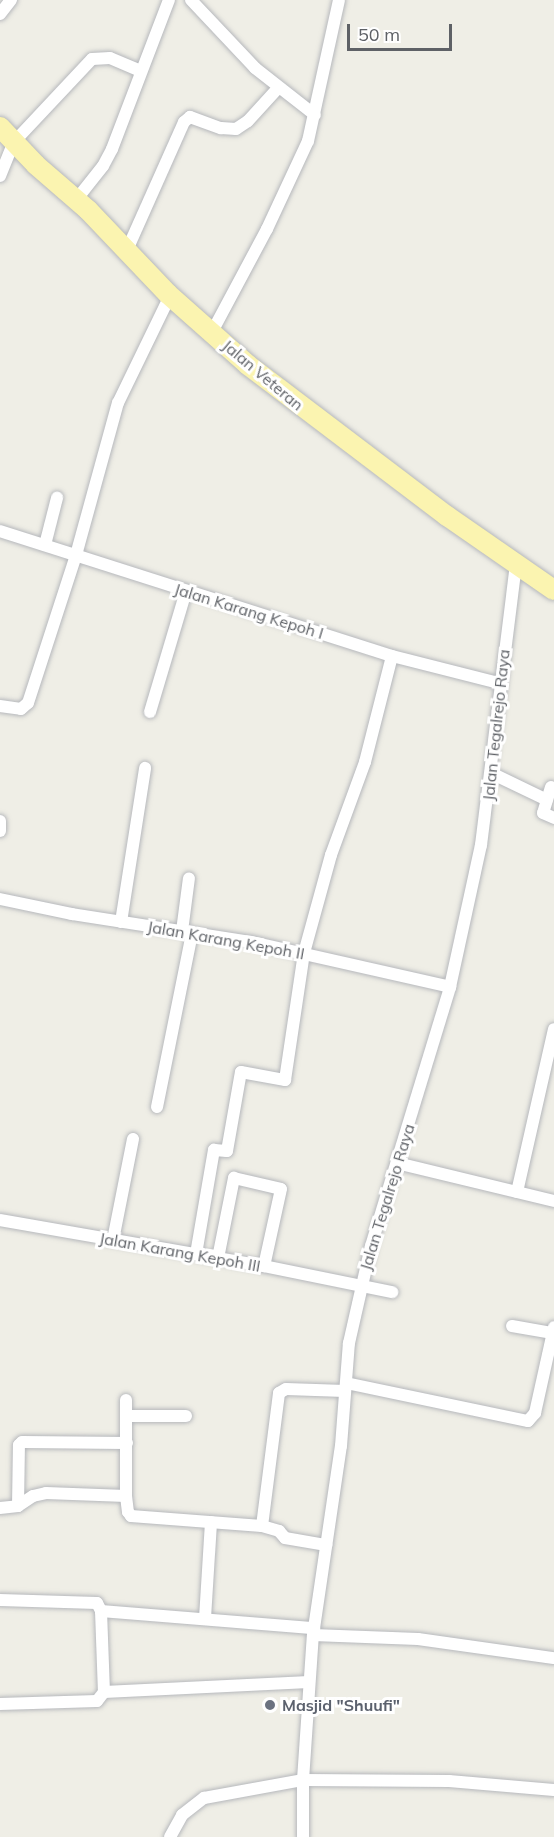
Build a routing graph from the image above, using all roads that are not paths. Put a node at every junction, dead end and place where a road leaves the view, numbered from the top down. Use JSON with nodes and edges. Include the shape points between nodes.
{"nodes":[{"id":1,"x":11,"y":0,"type":"edge"},
{"id":2,"x":169,"y":0,"type":"edge"},
{"id":3,"x":191,"y":0,"type":"edge"},
{"id":4,"x":339,"y":0,"type":"edge"},
{"id":5,"x":0,"y":14,"type":"edge"},
{"id":6,"x":140,"y":71,"type":"junction"},
{"id":7,"x":278,"y":88,"type":"junction"},
{"id":8,"x":315,"y":115,"type":"junction"},
{"id":9,"x":0,"y":127,"type":"edge"},
{"id":10,"x":14,"y":142,"type":"junction"},
{"id":11,"x":0,"y":176,"type":"edge"},
{"id":12,"x":76,"y":200,"type":"junction"},
{"id":13,"x":127,"y":250,"type":"junction"},
{"id":14,"x":170,"y":296,"type":"junction"},
{"id":15,"x":212,"y":332,"type":"junction"},
{"id":16,"x":57,"y":498,"type":"dead end"},
{"id":17,"x":0,"y":531,"type":"edge"},
{"id":18,"x":45,"y":545,"type":"junction"},
{"id":19,"x":76,"y":555,"type":"junction"},
{"id":20,"x":516,"y":564,"type":"junction"},
{"id":21,"x":554,"y":590,"type":"edge"},
{"id":22,"x":186,"y":591,"type":"junction"},
{"id":23,"x":392,"y":656,"type":"junction"},
{"id":24,"x":499,"y":683,"type":"junction"},
{"id":25,"x":0,"y":706,"type":"edge"},
{"id":26,"x":150,"y":712,"type":"dead end"},
{"id":27,"x":145,"y":768,"type":"dead end"},
{"id":28,"x":491,"y":773,"type":"junction"},
{"id":29,"x":551,"y":787,"type":"dead end"},
{"id":30,"x":547,"y":800,"type":"junction"},
{"id":31,"x":554,"y":818,"type":"edge"},
{"id":32,"x":0,"y":821,"type":"edge"},
{"id":33,"x":0,"y":831,"type":"edge"},
{"id":34,"x":189,"y":878,"type":"dead end"},
{"id":35,"x":0,"y":899,"type":"edge"},
{"id":36,"x":121,"y":922,"type":"junction"},
{"id":37,"x":187,"y":932,"type":"junction"},
{"id":38,"x":304,"y":953,"type":"junction"},
{"id":39,"x":450,"y":987,"type":"junction"},
{"id":40,"x":554,"y":1029,"type":"edge"},
{"id":41,"x":157,"y":1107,"type":"dead end"},
{"id":42,"x":133,"y":1139,"type":"dead end"},
{"id":43,"x":397,"y":1164,"type":"junction"},
{"id":44,"x":517,"y":1192,"type":"junction"},
{"id":45,"x":554,"y":1201,"type":"edge"},
{"id":46,"x":0,"y":1220,"type":"edge"},
{"id":47,"x":113,"y":1240,"type":"junction"},
{"id":48,"x":196,"y":1254,"type":"junction"},
{"id":49,"x":218,"y":1258,"type":"junction"},
{"id":50,"x":264,"y":1266,"type":"junction"},
{"id":51,"x":360,"y":1286,"type":"junction"},
{"id":52,"x":392,"y":1292,"type":"dead end"},
{"id":53,"x":512,"y":1326,"type":"dead end"},
{"id":54,"x":553,"y":1327,"type":"edge"},
{"id":55,"x":345,"y":1387,"type":"junction"},
{"id":56,"x":126,"y":1400,"type":"dead end"},
{"id":57,"x":127,"y":1416,"type":"junction"},
{"id":58,"x":186,"y":1416,"type":"dead end"},
{"id":59,"x":127,"y":1443,"type":"junction"},
{"id":60,"x":126,"y":1496,"type":"junction"},
{"id":61,"x":18,"y":1506,"type":"junction"},
{"id":62,"x":0,"y":1508,"type":"edge"},
{"id":63,"x":211,"y":1522,"type":"junction"},
{"id":64,"x":262,"y":1526,"type":"junction"},
{"id":65,"x":326,"y":1545,"type":"junction"},
{"id":66,"x":0,"y":1599,"type":"edge"},
{"id":67,"x":101,"y":1611,"type":"junction"},
{"id":68,"x":205,"y":1618,"type":"junction"},
{"id":69,"x":313,"y":1631,"type":"junction"},
{"id":70,"x":554,"y":1658,"type":"edge"},
{"id":71,"x":309,"y":1682,"type":"junction"},
{"id":72,"x":104,"y":1692,"type":"junction"},
{"id":73,"x":0,"y":1704,"type":"edge"},
{"id":74,"x":303,"y":1780,"type":"junction"},
{"id":75,"x":554,"y":1790,"type":"edge"},
{"id":76,"x":170,"y":1837,"type":"edge"},
{"id":77,"x":303,"y":1837,"type":"edge"}],
"edges":[{"from":1,"to":5,"type":"street"},
{"from":2,"to":6,"type":"street"},
{"from":3,"to":7,"type":"street"},
{"from":4,"to":8,"type":"street"},
{"from":6,"to":10,"type":"street","via":[[110,58],[92,58]]},
{"from":6,"to":12,"type":"street","via":[[112,149]]},
{"from":7,"to":8,"type":"street"},
{"from":7,"to":13,"type":"street","via":[[239,128],[221,128],[190,117],[184,122]]},
{"from":8,"to":15,"type":"street","via":[[308,141],[267,229]]},
{"from":9,"to":10,"type":"main road","name":"Jalan Veteran"},
{"from":10,"to":11,"type":"street"},
{"from":10,"to":12,"type":"main road","name":"Jalan Veteran"},
{"from":12,"to":13,"type":"main road","name":"Jalan Veteran"},
{"from":13,"to":14,"type":"main road","name":"Jalan Veteran"},
{"from":14,"to":15,"type":"main road","name":"Jalan Veteran"},
{"from":14,"to":19,"type":"street","via":[[118,403]]},
{"from":15,"to":20,"type":"main road","name":"Jalan Veteran","via":[[304,409]]},
{"from":16,"to":18,"type":"street"},
{"from":17,"to":18,"type":"street","name":"Jalan Karang Kepoh I"},
{"from":18,"to":19,"type":"street","name":"Jalan Karang Kepoh I"},
{"from":19,"to":22,"type":"street","name":"Jalan Karang Kepoh I"},
{"from":19,"to":25,"type":"street","via":[[28,703],[21,709]]},
{"from":20,"to":21,"type":"main road","name":"Jalan Veteran"},
{"from":20,"to":24,"type":"street","name":"Jalan Tegalrejo Raya"},
{"from":22,"to":23,"type":"street","name":"Jalan Karang Kepoh I"},
{"from":22,"to":26,"type":"street"},
{"from":23,"to":24,"type":"street","name":"Jalan Karang Kepoh I"},
{"from":23,"to":38,"type":"street","via":[[365,762],[331,855]]},
{"from":24,"to":28,"type":"street","name":"Jalan Tegalrejo Raya"},
{"from":27,"to":36,"type":"street"},
{"from":28,"to":30,"type":"street"},
{"from":28,"to":39,"type":"street","name":"Jalan Tegalrejo Raya","via":[[481,845]]},
{"from":29,"to":30,"type":"street"},
{"from":30,"to":31,"type":"street","via":[[543,813]]},
{"from":32,"to":33,"type":"street"},
{"from":34,"to":37,"type":"street"},
{"from":35,"to":36,"type":"street","name":"Jalan Karang Kepoh II"},
{"from":36,"to":37,"type":"street","name":"Jalan Karang Kepoh II"},
{"from":37,"to":38,"type":"street","name":"Jalan Karang Kepoh II"},
{"from":37,"to":41,"type":"street"},
{"from":38,"to":39,"type":"street","name":"Jalan Karang Kepoh II"},
{"from":38,"to":48,"type":"street","via":[[285,1080],[241,1072],[227,1151],[214,1149]]},
{"from":39,"to":43,"type":"street","name":"Jalan Tegalrejo Raya"},
{"from":40,"to":44,"type":"street"},
{"from":42,"to":47,"type":"street"},
{"from":43,"to":44,"type":"street"},
{"from":43,"to":51,"type":"street","name":"Jalan Tegalrejo Raya"},
{"from":44,"to":45,"type":"street"},
{"from":46,"to":47,"type":"street","name":"Jalan Karang Kepoh III"},
{"from":47,"to":48,"type":"street","name":"Jalan Karang Kepoh III"},
{"from":48,"to":49,"type":"street","name":"Jalan Karang Kepoh III"},
{"from":49,"to":50,"type":"street","name":"Jalan Karang Kepoh III"},
{"from":49,"to":50,"type":"street","via":[[234,1178],[281,1189]]},
{"from":50,"to":51,"type":"street","name":"Jalan Karang Kepoh III"},
{"from":51,"to":52,"type":"street","name":"Jalan Karang Kepoh III"},
{"from":51,"to":55,"type":"street","name":"Jalan Tegalrejo Raya"},
{"from":53,"to":54,"type":"street"},
{"from":54,"to":55,"type":"street","via":[[535,1413],[528,1420]]},
{"from":55,"to":64,"type":"street","via":[[286,1389],[279,1393]]},
{"from":55,"to":65,"type":"street","name":"Jalan Tegalrejo Raya","via":[[341,1446]]},
{"from":56,"to":57,"type":"street"},
{"from":57,"to":58,"type":"street"},
{"from":57,"to":59,"type":"street"},
{"from":59,"to":60,"type":"street"},
{"from":59,"to":61,"type":"street","via":[[22,1442]]},
{"from":60,"to":61,"type":"street","via":[[46,1493]]},
{"from":60,"to":63,"type":"street","via":[[131,1516]]},
{"from":61,"to":62,"type":"street"},
{"from":63,"to":64,"type":"street"},
{"from":63,"to":68,"type":"street"},
{"from":64,"to":65,"type":"street","via":[[279,1531],[285,1538]]},
{"from":65,"to":69,"type":"street","name":"Jalan Tegalrejo Raya"},
{"from":66,"to":67,"type":"street","via":[[90,1601]]},
{"from":67,"to":68,"type":"street"},
{"from":67,"to":72,"type":"street"},
{"from":68,"to":69,"type":"street"},
{"from":69,"to":70,"type":"street","via":[[418,1639]]},
{"from":69,"to":71,"type":"street","name":"Jalan Tegalrejo Raya"},
{"from":71,"to":72,"type":"street"},
{"from":71,"to":74,"type":"street","name":"Jalan Tegalrejo Raya"},
{"from":72,"to":73,"type":"street","via":[[97,1701]]},
{"from":74,"to":75,"type":"street","via":[[449,1781]]},
{"from":74,"to":76,"type":"street","via":[[204,1798],[182,1815]]},
{"from":74,"to":77,"type":"street","name":"Jalan Tegalrejo Raya"}]}
